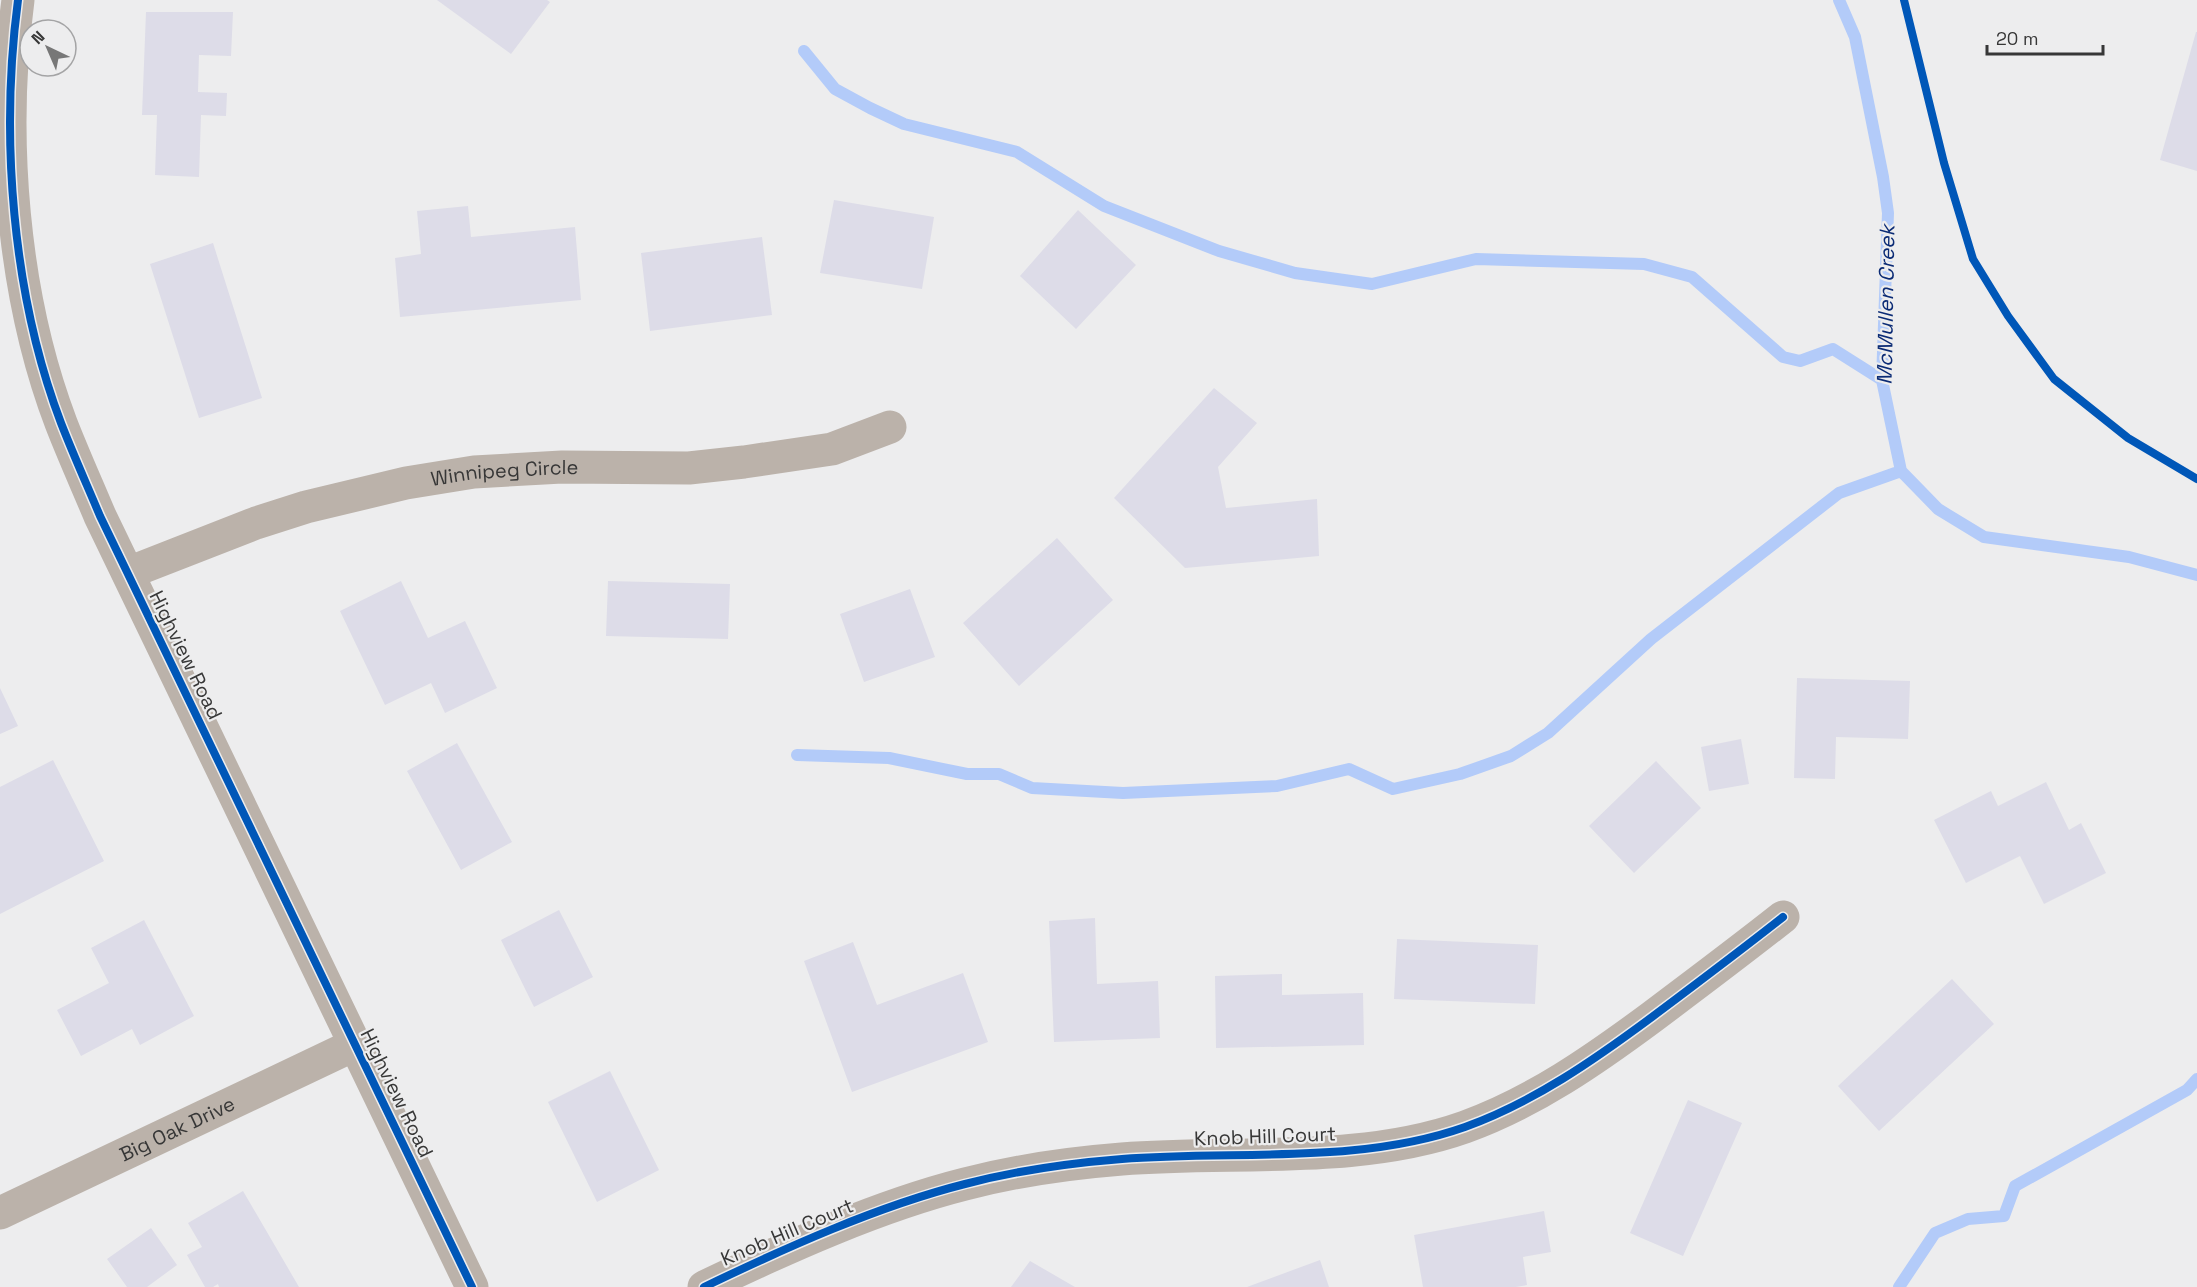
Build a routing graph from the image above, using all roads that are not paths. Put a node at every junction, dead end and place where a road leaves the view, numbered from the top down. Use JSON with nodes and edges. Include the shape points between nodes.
{"nodes":[{"id":1,"x":18,"y":0,"type":"edge"},
{"id":2,"x":890,"y":427,"type":"dead end"},
{"id":3,"x":128,"y":573,"type":"junction"},
{"id":4,"x":1783,"y":917,"type":"dead end"},
{"id":5,"x":356,"y":1044,"type":"junction"},
{"id":6,"x":0,"y":1213,"type":"edge"},
{"id":7,"x":472,"y":1287,"type":"edge"},
{"id":8,"x":704,"y":1287,"type":"edge"}],
"edges":[{"from":1,"to":3,"type":"street","name":"Highview Road","via":[[12,42],[9,141],[22,272],[35,337],[60,422]]},
{"from":2,"to":3,"type":"street","name":"Winnipeg Circle","via":[[832,449],[744,462],[689,468],[551,467],[474,472],[406,483],[256,523]]},
{"from":3,"to":5,"type":"street","name":"Highview Road"},
{"from":4,"to":8,"type":"street","name":"Knob Hill Court","via":[[1596,1058],[1534,1097],[1466,1126],[1420,1140],[1329,1152],[1124,1159],[1071,1164],[966,1184],[875,1213]]},
{"from":5,"to":6,"type":"street","name":"Big Oak Drive"},
{"from":5,"to":7,"type":"street","name":"Highview Road"}]}
